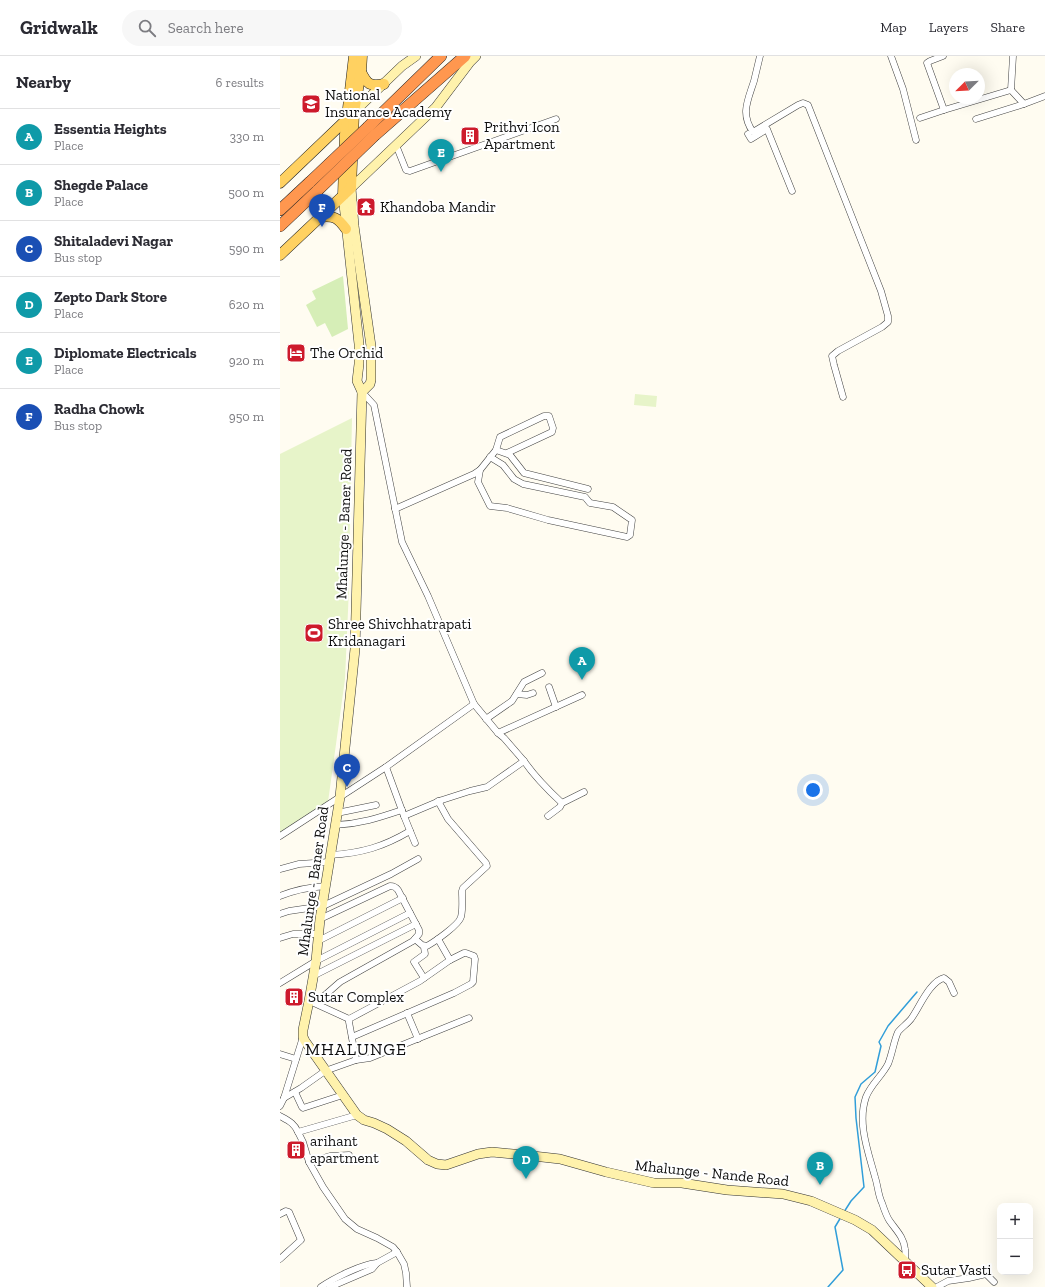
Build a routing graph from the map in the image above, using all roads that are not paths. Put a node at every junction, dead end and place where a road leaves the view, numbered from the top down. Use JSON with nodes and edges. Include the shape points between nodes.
{"nodes":[{"id":1,"x":354,"y":56,"type":"edge"},
{"id":2,"x":362,"y":56,"type":"edge"},
{"id":3,"x":416,"y":56,"type":"edge"},
{"id":4,"x":440,"y":56,"type":"edge"},
{"id":5,"x":760,"y":56,"type":"edge"},
{"id":6,"x":891,"y":56,"type":"edge"},
{"id":7,"x":943,"y":56,"type":"edge"},
{"id":8,"x":1013,"y":56,"type":"edge"},
{"id":9,"x":469,"y":57,"type":"edge"},
{"id":10,"x":361,"y":72,"type":"junction"},
{"id":11,"x":384,"y":84,"type":"junction"},
{"id":12,"x":1011,"y":90,"type":"junction"},
{"id":13,"x":1045,"y":96,"type":"edge"},
{"id":14,"x":1024,"y":104,"type":"junction"},
{"id":15,"x":944,"y":110,"type":"junction"},
{"id":16,"x":350,"y":116,"type":"junction"},
{"id":17,"x":920,"y":118,"type":"dead end"},
{"id":18,"x":556,"y":119,"type":"dead end"},
{"id":19,"x":976,"y":119,"type":"dead end"},
{"id":20,"x":372,"y":130,"type":"junction"},
{"id":21,"x":748,"y":134,"type":"dead end"},
{"id":22,"x":916,"y":140,"type":"dead end"},
{"id":23,"x":396,"y":145,"type":"junction"},
{"id":24,"x":280,"y":183,"type":"edge"},
{"id":25,"x":314,"y":186,"type":"junction"},
{"id":26,"x":351,"y":188,"type":"junction"},
{"id":27,"x":792,"y":191,"type":"dead end"},
{"id":28,"x":343,"y":195,"type":"junction"},
{"id":29,"x":280,"y":210,"type":"edge"},
{"id":30,"x":320,"y":217,"type":"junction"},
{"id":31,"x":280,"y":226,"type":"edge"},
{"id":32,"x":346,"y":229,"type":"junction"},
{"id":33,"x":280,"y":256,"type":"edge"},
{"id":34,"x":363,"y":294,"type":"junction"},
{"id":35,"x":353,"y":295,"type":"junction"},
{"id":36,"x":362,"y":392,"type":"junction"},
{"id":37,"x":843,"y":397,"type":"dead end"},
{"id":38,"x":496,"y":450,"type":"junction"},
{"id":39,"x":507,"y":453,"type":"junction"},
{"id":40,"x":490,"y":457,"type":"junction"},
{"id":41,"x":480,"y":470,"type":"junction"},
{"id":42,"x":588,"y":489,"type":"dead end"},
{"id":43,"x":395,"y":509,"type":"junction"},
{"id":44,"x":542,"y":673,"type":"dead end"},
{"id":45,"x":549,"y":687,"type":"dead end"},
{"id":46,"x":533,"y":693,"type":"dead end"},
{"id":47,"x":517,"y":694,"type":"junction"},
{"id":48,"x":582,"y":695,"type":"dead end"},
{"id":49,"x":474,"y":704,"type":"junction"},
{"id":50,"x":556,"y":707,"type":"junction"},
{"id":51,"x":486,"y":719,"type":"junction"},
{"id":52,"x":498,"y":733,"type":"junction"},
{"id":53,"x":524,"y":761,"type":"junction"},
{"id":54,"x":386,"y":767,"type":"junction"},
{"id":55,"x":584,"y":792,"type":"dead end"},
{"id":56,"x":340,"y":797,"type":"junction"},
{"id":57,"x":438,"y":801,"type":"junction"},
{"id":58,"x":562,"y":803,"type":"junction"},
{"id":59,"x":376,"y":805,"type":"dead end"},
{"id":60,"x":337,"y":813,"type":"junction"},
{"id":61,"x":403,"y":813,"type":"junction"},
{"id":62,"x":548,"y":816,"type":"dead end"},
{"id":63,"x":335,"y":825,"type":"junction"},
{"id":64,"x":410,"y":831,"type":"junction"},
{"id":65,"x":280,"y":836,"type":"edge"},
{"id":66,"x":414,"y":843,"type":"dead end"},
{"id":67,"x":330,"y":858,"type":"junction"},
{"id":68,"x":418,"y":859,"type":"dead end"},
{"id":69,"x":280,"y":869,"type":"edge"},
{"id":70,"x":326,"y":886,"type":"junction"},
{"id":71,"x":280,"y":896,"type":"edge"},
{"id":72,"x":403,"y":898,"type":"junction"},
{"id":73,"x":322,"y":906,"type":"junction"},
{"id":74,"x":410,"y":913,"type":"junction"},
{"id":75,"x":280,"y":914,"type":"edge"},
{"id":76,"x":320,"y":919,"type":"junction"},
{"id":77,"x":416,"y":924,"type":"junction"},
{"id":78,"x":318,"y":937,"type":"junction"},
{"id":79,"x":280,"y":938,"type":"edge"},
{"id":80,"x":415,"y":939,"type":"junction"},
{"id":81,"x":438,"y":939,"type":"junction"},
{"id":82,"x":424,"y":946,"type":"junction"},
{"id":83,"x":450,"y":960,"type":"junction"},
{"id":84,"x":316,"y":961,"type":"junction"},
{"id":85,"x":313,"y":976,"type":"junction"},
{"id":86,"x":424,"y":978,"type":"junction"},
{"id":87,"x":280,"y":983,"type":"edge"},
{"id":88,"x":954,"y":993,"type":"dead end"},
{"id":89,"x":313,"y":1002,"type":"junction"},
{"id":90,"x":407,"y":1013,"type":"junction"},
{"id":91,"x":469,"y":1018,"type":"dead end"},
{"id":92,"x":349,"y":1019,"type":"junction"},
{"id":93,"x":303,"y":1037,"type":"junction"},
{"id":94,"x":352,"y":1037,"type":"junction"},
{"id":95,"x":418,"y":1039,"type":"junction"},
{"id":96,"x":280,"y":1054,"type":"edge"},
{"id":97,"x":296,"y":1059,"type":"junction"},
{"id":98,"x":356,"y":1060,"type":"junction"},
{"id":99,"x":325,"y":1070,"type":"junction"},
{"id":100,"x":295,"y":1092,"type":"junction"},
{"id":101,"x":343,"y":1095,"type":"junction"},
{"id":102,"x":284,"y":1098,"type":"junction"},
{"id":103,"x":280,"y":1106,"type":"edge"},
{"id":104,"x":356,"y":1115,"type":"junction"},
{"id":105,"x":280,"y":1116,"type":"edge"},
{"id":106,"x":298,"y":1132,"type":"junction"},
{"id":107,"x":349,"y":1155,"type":"dead end"},
{"id":108,"x":309,"y":1162,"type":"junction"},
{"id":109,"x":280,"y":1214,"type":"edge"},
{"id":110,"x":397,"y":1252,"type":"junction"},
{"id":111,"x":280,"y":1259,"type":"edge"},
{"id":112,"x":904,"y":1261,"type":"junction"},
{"id":113,"x":377,"y":1263,"type":"junction"},
{"id":114,"x":994,"y":1282,"type":"dead end"},
{"id":115,"x":321,"y":1287,"type":"edge"},
{"id":116,"x":330,"y":1287,"type":"edge"},
{"id":117,"x":407,"y":1287,"type":"edge"},
{"id":118,"x":932,"y":1287,"type":"edge"},
{"id":119,"x":937,"y":1287,"type":"edge"}],
"edges":[{"from":1,"to":16,"type":"main road"},
{"from":2,"to":10,"type":"main road"},
{"from":3,"to":11,"type":"main road"},
{"from":4,"to":20,"type":"highway"},
{"from":5,"to":37,"type":"street","via":[[748,94],[748,125],[753,132],[798,105],[808,105],[881,291],[888,316],[888,322],[882,327],[832,356]]},
{"from":6,"to":22,"type":"street"},
{"from":7,"to":15,"type":"street","via":[[927,63]]},
{"from":8,"to":12,"type":"street"},
{"from":9,"to":20,"type":"highway"},
{"from":9,"to":23,"type":"main road","via":[[436,107]]},
{"from":10,"to":11,"type":"main road","via":[[370,84]]},
{"from":10,"to":16,"type":"main road"},
{"from":11,"to":16,"type":"main road"},
{"from":12,"to":14,"type":"street"},
{"from":12,"to":15,"type":"street"},
{"from":13,"to":14,"type":"street"},
{"from":14,"to":19,"type":"street"},
{"from":15,"to":17,"type":"street"},
{"from":16,"to":24,"type":"main road"},
{"from":16,"to":26,"type":"main road"},
{"from":16,"to":28,"type":"main road","via":[[345,134]]},
{"from":18,"to":23,"type":"street","via":[[410,171],[406,170]]},
{"from":20,"to":25,"type":"highway","bridge":true},
{"from":21,"to":27,"type":"street","via":[[750,139],[767,129]]},
{"from":23,"to":26,"type":"main road"},
{"from":25,"to":29,"type":"highway"},
{"from":25,"to":31,"type":"highway"},
{"from":26,"to":28,"type":"main road"},
{"from":26,"to":34,"type":"main road","name":"Mhalunge - Baner Road"},
{"from":28,"to":30,"type":"main road"},
{"from":28,"to":32,"type":"main road","name":"Mhalunge - Baner Road"},
{"from":30,"to":32,"type":"main road","via":[[337,219]]},
{"from":30,"to":33,"type":"main road"},
{"from":32,"to":35,"type":"main road","name":"Mhalunge - Baner Road"},
{"from":34,"to":35,"type":"main road"},
{"from":34,"to":36,"type":"main road","name":"Mhalunge - Baner Road","via":[[372,358],[370,384]]},
{"from":35,"to":36,"type":"main road","name":"Mhalunge - Baner Road","via":[[359,344],[357,381]]},
{"from":36,"to":43,"type":"street","via":[[374,405]]},
{"from":36,"to":56,"type":"main road","name":"Mhalunge - Baner Road","via":[[355,649]]},
{"from":38,"to":39,"type":"street"},
{"from":38,"to":39,"type":"street","via":[[498,440],[503,434],[549,416],[552,432]]},
{"from":38,"to":40,"type":"street"},
{"from":39,"to":42,"type":"street","via":[[524,473]]},
{"from":40,"to":41,"type":"street"},
{"from":40,"to":41,"type":"street","via":[[503,466],[514,480],[523,484],[586,497],[590,503],[613,507],[632,520],[630,535],[627,538],[490,506],[478,482]]},
{"from":41,"to":43,"type":"street"},
{"from":43,"to":49,"type":"street","via":[[402,542]]},
{"from":44,"to":47,"type":"street","via":[[524,682]]},
{"from":45,"to":50,"type":"street"},
{"from":46,"to":47,"type":"street"},
{"from":47,"to":51,"type":"street","via":[[512,701]]},
{"from":48,"to":50,"type":"street"},
{"from":49,"to":51,"type":"street"},
{"from":49,"to":54,"type":"street"},
{"from":50,"to":52,"type":"street"},
{"from":51,"to":52,"type":"street"},
{"from":52,"to":53,"type":"street"},
{"from":53,"to":57,"type":"street","via":[[487,787]]},
{"from":53,"to":58,"type":"street","via":[[539,781]]},
{"from":54,"to":56,"type":"street"},
{"from":54,"to":61,"type":"street"},
{"from":55,"to":58,"type":"street"},
{"from":56,"to":60,"type":"main road","name":"Mhalunge - Baner Road"},
{"from":56,"to":65,"type":"street"},
{"from":57,"to":61,"type":"street"},
{"from":57,"to":81,"type":"street","via":[[448,819],[487,866],[463,888],[461,919]]},
{"from":58,"to":62,"type":"street"},
{"from":59,"to":60,"type":"street"},
{"from":60,"to":63,"type":"main road","name":"Mhalunge - Baner Road"},
{"from":61,"to":63,"type":"street"},
{"from":61,"to":64,"type":"street"},
{"from":63,"to":67,"type":"main road","name":"Mhalunge - Baner Road"},
{"from":64,"to":66,"type":"street"},
{"from":64,"to":67,"type":"street","via":[[393,841]]},
{"from":67,"to":69,"type":"street"},
{"from":67,"to":70,"type":"main road","name":"Mhalunge - Baner Road"},
{"from":68,"to":73,"type":"street"},
{"from":70,"to":71,"type":"street","via":[[307,888]]},
{"from":70,"to":73,"type":"main road","name":"Mhalunge - Baner Road"},
{"from":72,"to":74,"type":"street"},
{"from":72,"to":76,"type":"street","via":[[396,887],[390,886]]},
{"from":72,"to":78,"type":"street"},
{"from":73,"to":75,"type":"street"},
{"from":73,"to":76,"type":"main road","name":"Mhalunge - Baner Road"},
{"from":74,"to":77,"type":"street"},
{"from":74,"to":84,"type":"street"},
{"from":76,"to":78,"type":"main road","name":"Mhalunge - Baner Road"},
{"from":77,"to":80,"type":"street","via":[[419,934]]},
{"from":77,"to":85,"type":"street"},
{"from":78,"to":79,"type":"street","via":[[293,934]]},
{"from":78,"to":84,"type":"main road","name":"Mhalunge - Baner Road"},
{"from":80,"to":82,"type":"street"},
{"from":80,"to":89,"type":"street","via":[[340,982]]},
{"from":81,"to":82,"type":"street"},
{"from":81,"to":83,"type":"street"},
{"from":82,"to":86,"type":"street","via":[[425,954],[414,962]]},
{"from":83,"to":86,"type":"street"},
{"from":83,"to":90,"type":"street","via":[[464,953],[474,956],[472,984]]},
{"from":84,"to":85,"type":"main road","name":"Mhalunge - Baner Road"},
{"from":84,"to":87,"type":"street"},
{"from":85,"to":89,"type":"main road","name":"Mhalunge - Baner Road"},
{"from":86,"to":92,"type":"street"},
{"from":88,"to":112,"type":"street","via":[[944,978],[934,984],[898,1033],[888,1063],[880,1077],[872,1084],[866,1098],[862,1120],[866,1146],[880,1199],[905,1248]]},
{"from":89,"to":92,"type":"street"},
{"from":89,"to":93,"type":"main road","name":"Mhalunge - Baner Road","via":[[302,1030]]},
{"from":90,"to":94,"type":"street"},
{"from":90,"to":95,"type":"street"},
{"from":91,"to":95,"type":"street"},
{"from":92,"to":94,"type":"street"},
{"from":93,"to":97,"type":"street"},
{"from":93,"to":99,"type":"main road"},
{"from":94,"to":98,"type":"street"},
{"from":95,"to":98,"type":"street","via":[[370,1058]]},
{"from":96,"to":97,"type":"street"},
{"from":97,"to":102,"type":"street"},
{"from":98,"to":99,"type":"street"},
{"from":99,"to":100,"type":"street"},
{"from":99,"to":101,"type":"main road"},
{"from":100,"to":101,"type":"street","via":[[303,1108]]},
{"from":100,"to":102,"type":"street"},
{"from":101,"to":104,"type":"main road"},
{"from":102,"to":103,"type":"street"},
{"from":104,"to":106,"type":"street"},
{"from":104,"to":112,"type":"main road","name":"Mhalunge - Nande Road","via":[[387,1129],[437,1164],[446,1165],[492,1152],[560,1159],[654,1183],[783,1194],[811,1201],[872,1230]]},
{"from":105,"to":106,"type":"street","via":[[295,1125]]},
{"from":106,"to":108,"type":"street"},
{"from":107,"to":108,"type":"street","via":[[330,1156]]},
{"from":108,"to":110,"type":"street","via":[[345,1220],[393,1247]]},
{"from":109,"to":111,"type":"street","via":[[286,1211],[290,1214],[301,1240]]},
{"from":110,"to":113,"type":"street"},
{"from":110,"to":117,"type":"street","via":[[404,1264]]},
{"from":112,"to":118,"type":"main road","name":"Mhalunge - Nande Road"},
{"from":113,"to":115,"type":"street"},
{"from":113,"to":116,"type":"street","via":[[372,1269]]},
{"from":114,"to":119,"type":"street","via":[[986,1274],[948,1281]]}]}
